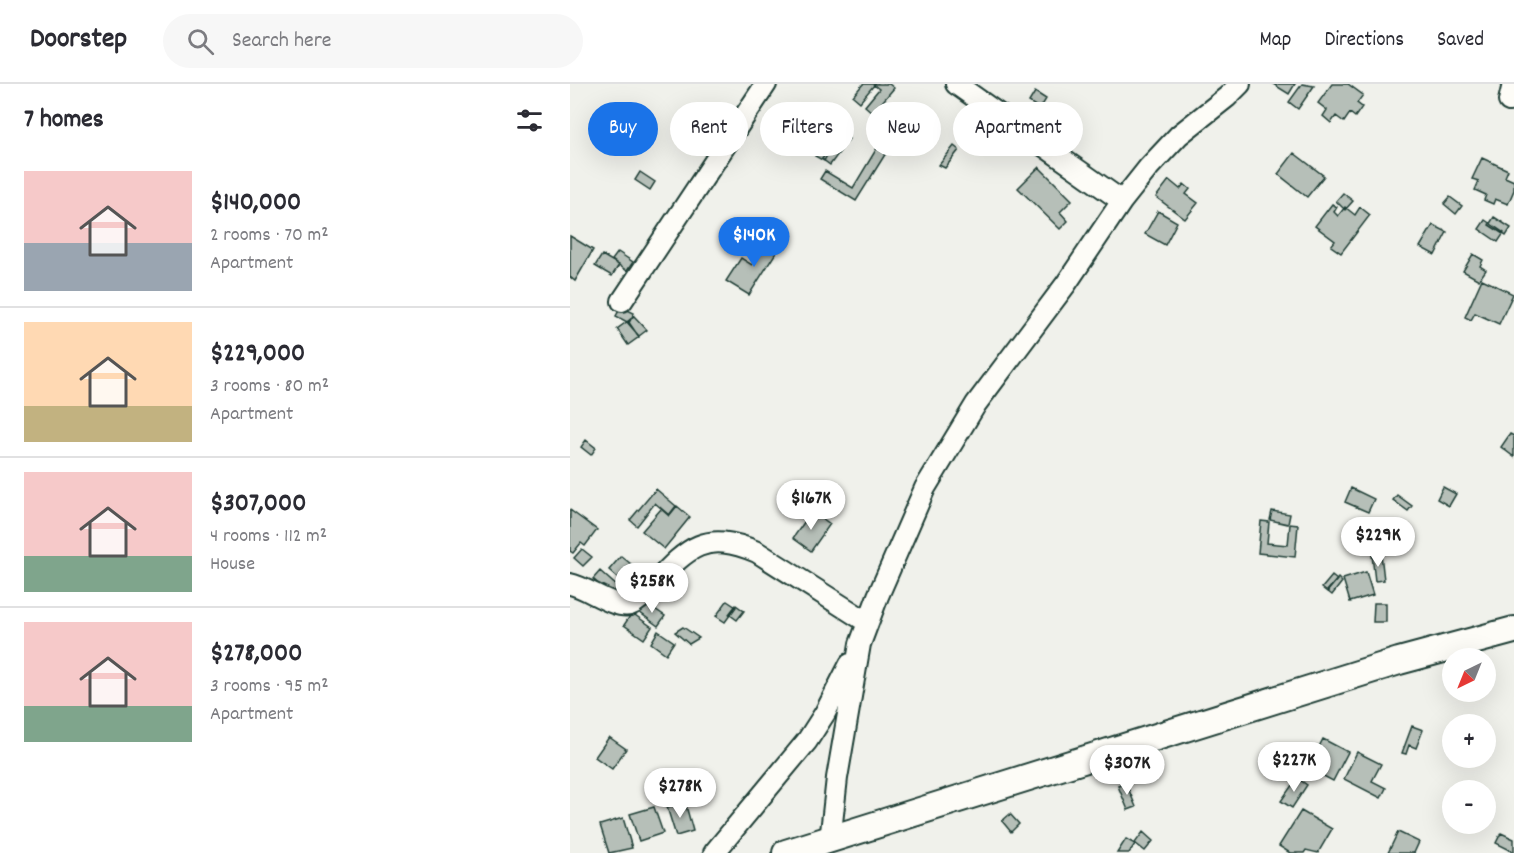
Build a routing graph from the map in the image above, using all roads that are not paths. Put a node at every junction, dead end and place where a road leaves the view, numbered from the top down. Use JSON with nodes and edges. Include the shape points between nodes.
{"nodes":[{"id":1,"x":766,"y":84,"type":"edge"},
{"id":2,"x":956,"y":84,"type":"edge"},
{"id":3,"x":1240,"y":84,"type":"edge"},
{"id":4,"x":1122,"y":201,"type":"junction"},
{"id":5,"x":622,"y":301,"type":"dead end"},
{"id":6,"x":570,"y":584,"type":"edge"},
{"id":7,"x":867,"y":622,"type":"junction"},
{"id":8,"x":1514,"y":630,"type":"edge"},
{"id":9,"x":860,"y":644,"type":"junction"},
{"id":10,"x":830,"y":841,"type":"junction"},
{"id":11,"x":714,"y":853,"type":"edge"},
{"id":12,"x":786,"y":853,"type":"edge"}],
"edges":[{"from":1,"to":5,"type":"street"},
{"from":2,"to":4,"type":"street"},
{"from":3,"to":4,"type":"street","via":[[1179,135]]},
{"from":4,"to":7,"type":"street","via":[[976,404],[925,488]]},
{"from":6,"to":7,"type":"street","via":[[630,605],[693,549],[718,540],[757,552]]},
{"from":7,"to":9,"type":"street"},
{"from":8,"to":10,"type":"main road","via":[[1399,661]]},
{"from":9,"to":10,"type":"street"},
{"from":9,"to":11,"type":"street","via":[[807,741]]},
{"from":10,"to":12,"type":"main road"}]}
